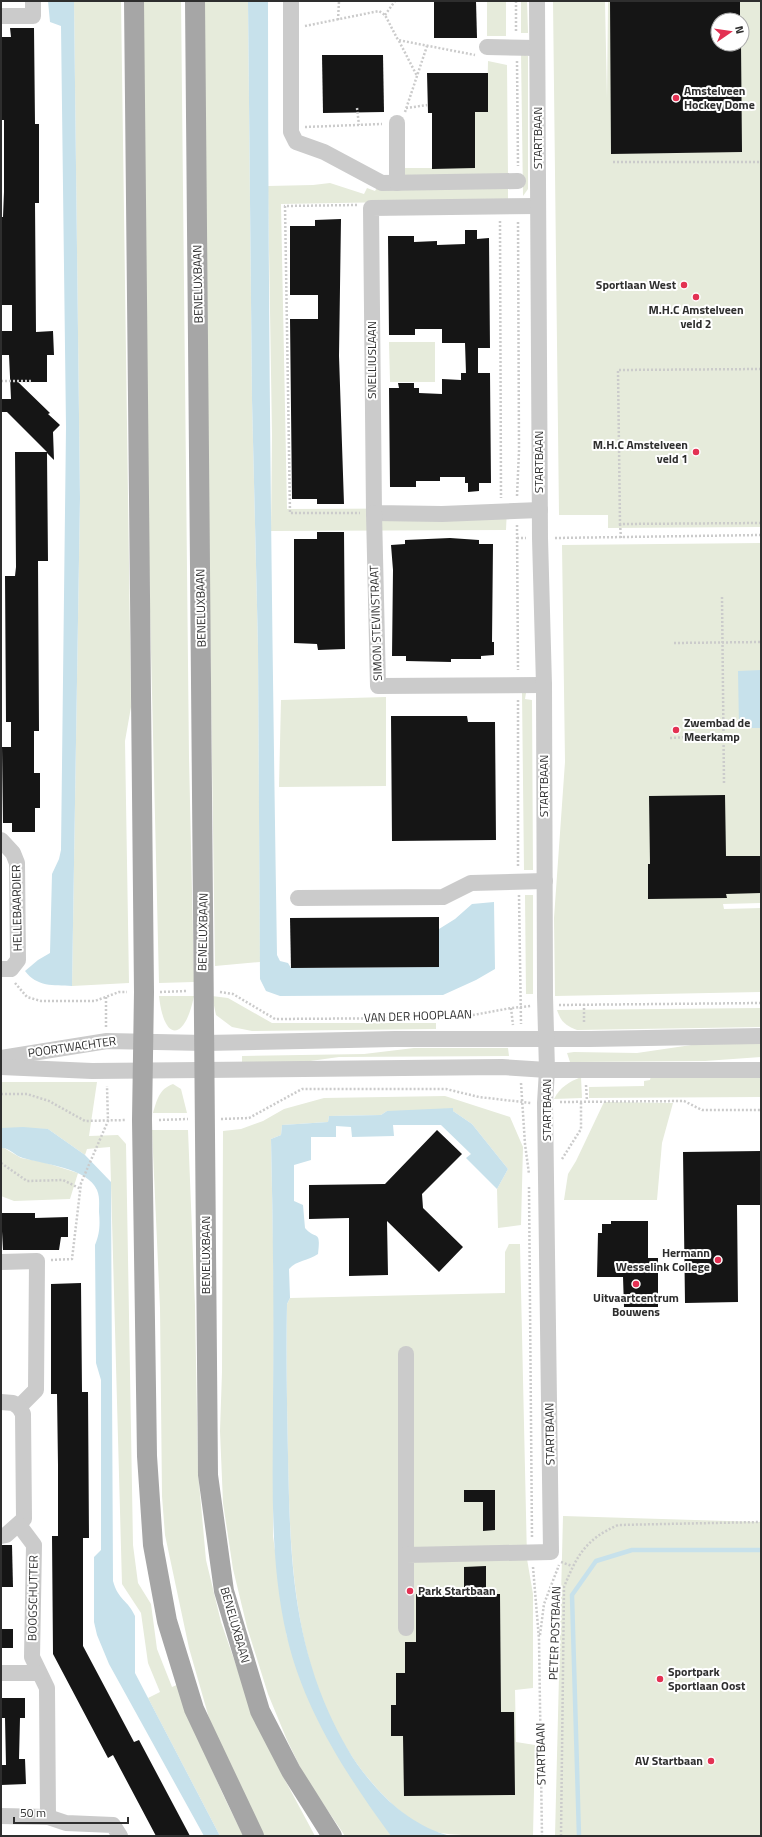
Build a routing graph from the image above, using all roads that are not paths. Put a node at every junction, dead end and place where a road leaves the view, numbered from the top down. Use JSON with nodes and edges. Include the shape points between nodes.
{"nodes":[{"id":1,"x":33,"y":1,"type":"edge"},
{"id":2,"x":134,"y":1,"type":"edge"},
{"id":3,"x":195,"y":1,"type":"edge"},
{"id":4,"x":291,"y":1,"type":"edge"},
{"id":5,"x":537,"y":1,"type":"edge"},
{"id":6,"x":1,"y":16,"type":"edge"},
{"id":7,"x":537,"y":48,"type":"junction"},
{"id":8,"x":484,"y":52,"type":"road end"},
{"id":9,"x":397,"y":123,"type":"road end"},
{"id":10,"x":518,"y":181,"type":"road end"},
{"id":11,"x":389,"y":183,"type":"junction"},
{"id":12,"x":538,"y":206,"type":"junction"},
{"id":13,"x":540,"y":510,"type":"junction"},
{"id":14,"x":374,"y":513,"type":"junction"},
{"id":15,"x":544,"y":685,"type":"junction"},
{"id":16,"x":1,"y":840,"type":"edge"},
{"id":17,"x":545,"y":881,"type":"junction"},
{"id":18,"x":298,"y":898,"type":"dead end"},
{"id":19,"x":6,"y":969,"type":"edge"},
{"id":20,"x":761,"y":1036,"type":"edge"},
{"id":21,"x":143,"y":1040,"type":"junction"},
{"id":22,"x":547,"y":1040,"type":"junction"},
{"id":23,"x":205,"y":1043,"type":"junction"},
{"id":24,"x":1,"y":1058,"type":"edge"},
{"id":25,"x":1,"y":1067,"type":"edge"},
{"id":26,"x":142,"y":1069,"type":"junction"},
{"id":27,"x":547,"y":1070,"type":"junction"},
{"id":28,"x":761,"y":1070,"type":"edge"},
{"id":29,"x":205,"y":1071,"type":"junction"},
{"id":30,"x":1,"y":1262,"type":"edge"},
{"id":31,"x":406,"y":1354,"type":"dead end"},
{"id":32,"x":1,"y":1402,"type":"edge"},
{"id":33,"x":19,"y":1407,"type":"junction"},
{"id":34,"x":18,"y":1525,"type":"junction"},
{"id":35,"x":1,"y":1536,"type":"edge"},
{"id":36,"x":406,"y":1556,"type":"junction"},
{"id":37,"x":406,"y":1628,"type":"dead end"},
{"id":38,"x":39,"y":1673,"type":"junction"},
{"id":39,"x":1,"y":1674,"type":"edge"},
{"id":40,"x":1,"y":1816,"type":"edge"},
{"id":41,"x":48,"y":1817,"type":"junction"},
{"id":42,"x":120,"y":1836,"type":"edge"},
{"id":43,"x":254,"y":1836,"type":"edge"},
{"id":44,"x":332,"y":1836,"type":"edge"}],
"edges":[{"from":1,"to":6,"type":"street","via":[[33,16]]},
{"from":2,"to":21,"type":"main road"},
{"from":3,"to":23,"type":"main road","name":"BENELUXBAAN"},
{"from":4,"to":11,"type":"street","via":[[293,138],[296,142],[324,152]]},
{"from":5,"to":7,"type":"street","name":"STARTBAAN"},
{"from":7,"to":8,"type":"street","via":[[516,47]]},
{"from":7,"to":12,"type":"street","name":"STARTBAAN"},
{"from":9,"to":11,"type":"street"},
{"from":10,"to":11,"type":"street"},
{"from":12,"to":13,"type":"street","name":"STARTBAAN"},
{"from":12,"to":14,"type":"street","name":"SNELLIUSLAAN","via":[[371,208]]},
{"from":13,"to":14,"type":"street","via":[[442,514]]},
{"from":13,"to":15,"type":"street","name":"STARTBAAN"},
{"from":14,"to":15,"type":"street","name":"SIMON STEVINSTRAAT","via":[[378,686]]},
{"from":15,"to":17,"type":"street","name":"STARTBAAN"},
{"from":16,"to":19,"type":"street","name":"HELLEBAARDIER","via":[[13,853],[18,864],[18,960]]},
{"from":17,"to":18,"type":"street","via":[[471,884],[443,897]]},
{"from":17,"to":22,"type":"street","name":"STARTBAAN"},
{"from":20,"to":22,"type":"street","name":"VAN DER HOOPLAAN"},
{"from":21,"to":23,"type":"street","name":"VAN DER HOOPLAAN"},
{"from":21,"to":24,"type":"street","name":"POORTWACHTER","via":[[107,1041]]},
{"from":21,"to":26,"type":"main road"},
{"from":22,"to":23,"type":"street","name":"VAN DER HOOPLAAN","via":[[517,1034]]},
{"from":22,"to":27,"type":"street","name":"STARTBAAN"},
{"from":23,"to":29,"type":"main road","name":"BENELUXBAAN"},
{"from":25,"to":26,"type":"street","name":"POORTWACHTER","via":[[92,1071]]},
{"from":26,"to":29,"type":"street"},
{"from":26,"to":43,"type":"main road","via":[[147,1456],[153,1545],[167,1621],[194,1709]]},
{"from":27,"to":28,"type":"street"},
{"from":27,"to":29,"type":"street","via":[[520,1068]]},
{"from":27,"to":36,"type":"street","name":"STARTBAAN","via":[[545,1103],[556,1557],[532,1553]]},
{"from":29,"to":44,"type":"main road","name":"BENELUXBAAN","via":[[208,1475],[224,1591],[260,1711],[291,1771]]},
{"from":30,"to":33,"type":"street","via":[[37,1261],[36,1390]]},
{"from":31,"to":36,"type":"street"},
{"from":32,"to":33,"type":"street","via":[[13,1403]]},
{"from":33,"to":34,"type":"street","via":[[23,1414],[24,1519]]},
{"from":34,"to":35,"type":"street"},
{"from":34,"to":38,"type":"street","name":"BOOGSCHUTTER","via":[[34,1545],[32,1657]]},
{"from":36,"to":37,"type":"street"},
{"from":38,"to":39,"type":"street"},
{"from":38,"to":41,"type":"street","name":"BOOGSCHUTTER","via":[[47,1688]]},
{"from":40,"to":41,"type":"street"},
{"from":41,"to":42,"type":"street","via":[[66,1824],[113,1825]]}]}
